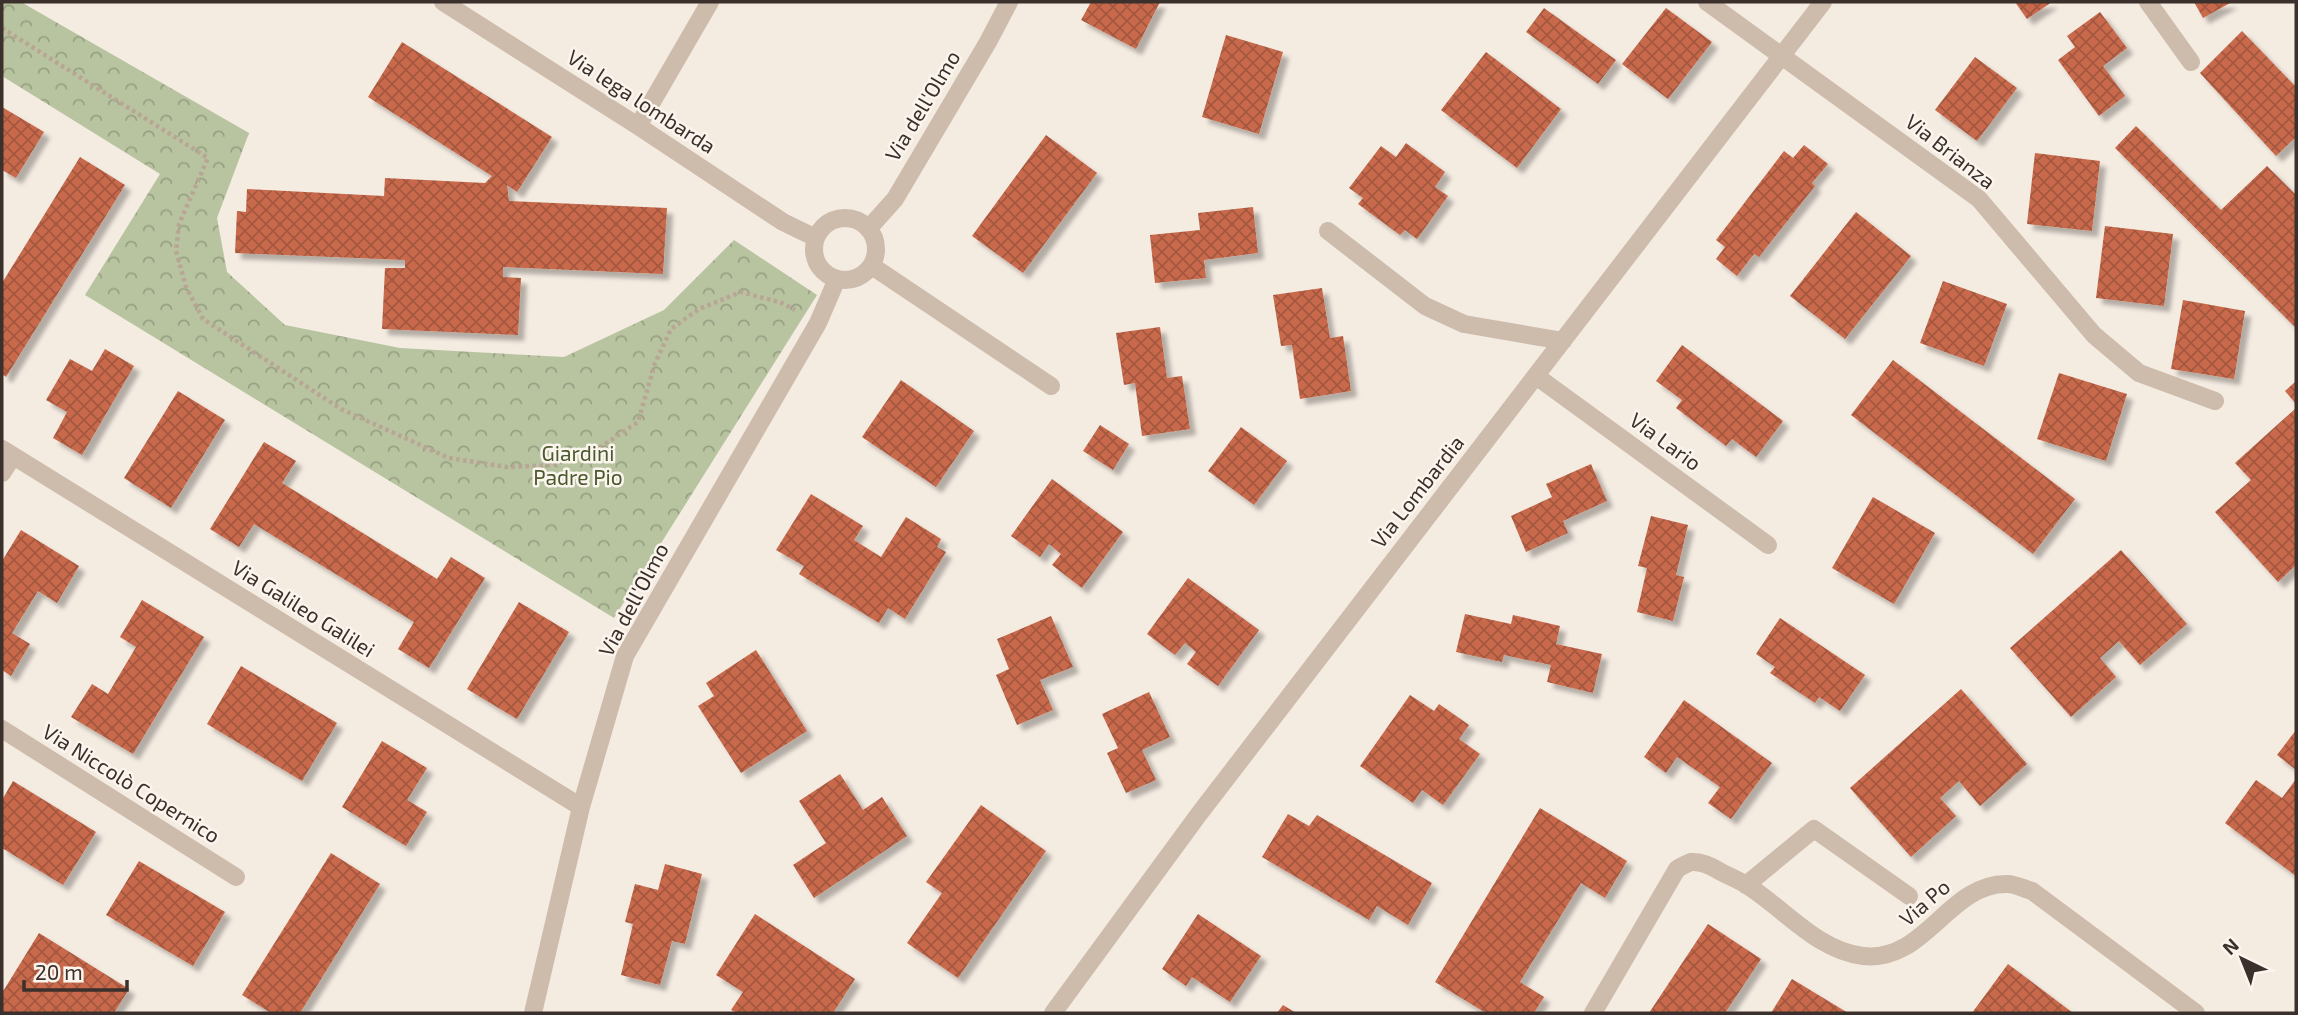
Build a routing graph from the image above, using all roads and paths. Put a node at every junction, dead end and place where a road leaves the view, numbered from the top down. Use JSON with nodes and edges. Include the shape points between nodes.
{"nodes":[{"id":1,"x":443,"y":2,"type":"edge"},
{"id":2,"x":710,"y":2,"type":"edge"},
{"id":3,"x":1009,"y":2,"type":"edge"},
{"id":4,"x":1707,"y":2,"type":"edge"},
{"id":5,"x":1823,"y":2,"type":"edge"},
{"id":6,"x":2148,"y":2,"type":"edge"},
{"id":7,"x":2,"y":28,"type":"edge"},
{"id":8,"x":1782,"y":55,"type":"junction"},
{"id":9,"x":2190,"y":62,"type":"dead end"},
{"id":10,"x":638,"y":126,"type":"junction"},
{"id":11,"x":869,"y":228,"type":"junction"},
{"id":12,"x":1328,"y":230,"type":"dead end"},
{"id":13,"x":816,"y":238,"type":"junction"},
{"id":14,"x":872,"y":266,"type":"junction"},
{"id":15,"x":837,"y":279,"type":"junction"},
{"id":16,"x":818,"y":323,"type":"junction"},
{"id":17,"x":1563,"y":341,"type":"junction"},
{"id":18,"x":1536,"y":376,"type":"junction"},
{"id":19,"x":1051,"y":386,"type":"dead end"},
{"id":20,"x":2215,"y":401,"type":"dead end"},
{"id":21,"x":7,"y":453,"type":"edge"},
{"id":22,"x":2,"y":474,"type":"edge"},
{"id":23,"x":1768,"y":545,"type":"dead end"},
{"id":24,"x":2,"y":729,"type":"edge"},
{"id":25,"x":581,"y":807,"type":"junction"},
{"id":26,"x":236,"y":877,"type":"dead end"},
{"id":27,"x":1746,"y":884,"type":"junction"},
{"id":28,"x":1909,"y":896,"type":"dead end"},
{"id":29,"x":534,"y":1013,"type":"edge"},
{"id":30,"x":1053,"y":1013,"type":"edge"},
{"id":31,"x":1593,"y":1013,"type":"edge"},
{"id":32,"x":2196,"y":1013,"type":"edge"}],
"edges":[{"from":1,"to":10,"type":"street","name":"Via lega lombarda"},
{"from":2,"to":10,"type":"street"},
{"from":3,"to":11,"type":"street","name":"Via dell'Olmo","via":[[895,199]]},
{"from":4,"to":8,"type":"street","name":"Via Brianza"},
{"from":5,"to":8,"type":"street","name":"Via Lombardia"},
{"from":6,"to":9,"type":"street"},
{"from":7,"to":16,"type":"path","via":[[208,158],[179,224],[176,251],[186,288],[203,319],[341,409],[449,458],[508,467],[553,465],[596,450],[638,422],[655,363],[671,329],[699,309],[741,292],[782,303]]},
{"from":8,"to":17,"type":"street","name":"Via Lombardia"},
{"from":8,"to":20,"type":"street","name":"Via Brianza","via":[[1979,199],[2094,335],[2139,373]]},
{"from":10,"to":13,"type":"street","name":"Via lega lombarda","via":[[783,222]]},
{"from":11,"to":13,"type":"street","via":[[840,218]]},
{"from":11,"to":14,"type":"street","via":[[876,247]]},
{"from":12,"to":17,"type":"street","via":[[1425,306],[1464,324]]},
{"from":13,"to":15,"type":"street","via":[[820,267]]},
{"from":14,"to":15,"type":"street","via":[[856,278]]},
{"from":14,"to":19,"type":"street"},
{"from":15,"to":16,"type":"street","name":"Via dell'Olmo"},
{"from":16,"to":25,"type":"street","name":"Via dell'Olmo","via":[[625,656]]},
{"from":17,"to":18,"type":"street","name":"Via Lombardia"},
{"from":18,"to":23,"type":"street","name":"Via Lario"},
{"from":18,"to":30,"type":"street","name":"Via Lombardia","via":[[1199,814]]},
{"from":21,"to":22,"type":"street"},
{"from":21,"to":25,"type":"street","name":"Via Galileo Galilei"},
{"from":24,"to":26,"type":"street","name":"Via Niccolò Copernico"},
{"from":25,"to":29,"type":"street","name":"Via dell'Olmo"},
{"from":27,"to":28,"type":"street","name":"Via Po","via":[[1814,830]]},
{"from":27,"to":31,"type":"street","name":"Via Po","via":[[1706,864],[1690,862],[1677,869]]},
{"from":27,"to":32,"type":"street","name":"Via Po","via":[[1816,936],[1863,956],[1909,947],[1966,897],[1984,886],[2009,883],[2032,891]]}]}
